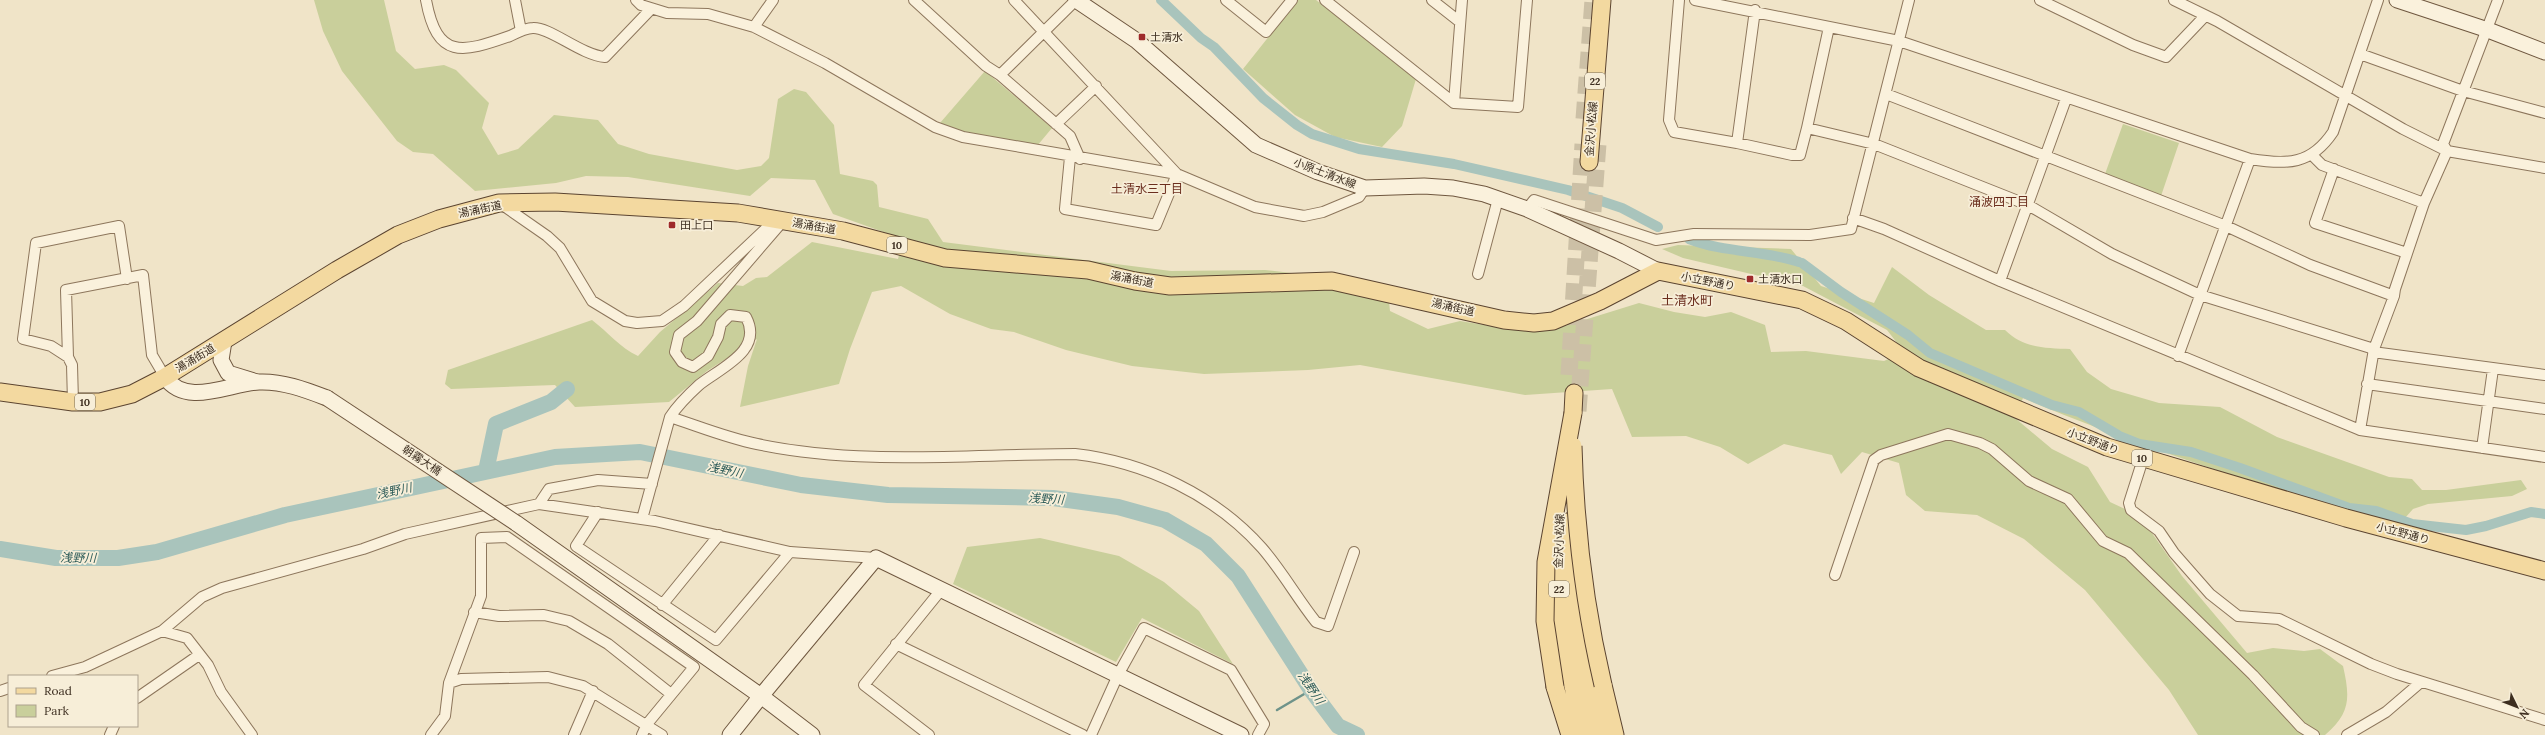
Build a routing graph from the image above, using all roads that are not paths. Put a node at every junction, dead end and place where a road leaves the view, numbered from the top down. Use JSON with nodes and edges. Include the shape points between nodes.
{"nodes":[{"id":1,"x":426,"y":0,"type":"edge"},
{"id":2,"x":516,"y":0,"type":"edge"},
{"id":3,"x":636,"y":0,"type":"edge"},
{"id":4,"x":773,"y":0,"type":"edge"},
{"id":5,"x":914,"y":0,"type":"edge"},
{"id":6,"x":1014,"y":0,"type":"edge"},
{"id":7,"x":1076,"y":0,"type":"edge"},
{"id":8,"x":1226,"y":0,"type":"edge"},
{"id":9,"x":1292,"y":0,"type":"edge"},
{"id":10,"x":1325,"y":0,"type":"edge"},
{"id":11,"x":1432,"y":0,"type":"edge"},
{"id":12,"x":1462,"y":0,"type":"edge"},
{"id":13,"x":1527,"y":0,"type":"edge"},
{"id":14,"x":1602,"y":0,"type":"edge"},
{"id":15,"x":1679,"y":0,"type":"edge"},
{"id":16,"x":1695,"y":0,"type":"edge"},
{"id":17,"x":1909,"y":0,"type":"edge"},
{"id":18,"x":2040,"y":0,"type":"edge"},
{"id":19,"x":2174,"y":0,"type":"edge"},
{"id":20,"x":2378,"y":0,"type":"edge"},
{"id":21,"x":2397,"y":0,"type":"edge"},
{"id":22,"x":2498,"y":0,"type":"edge"},
{"id":23,"x":651,"y":9,"type":"junction"},
{"id":24,"x":1755,"y":10,"type":"junction"},
{"id":25,"x":2205,"y":16,"type":"junction"},
{"id":26,"x":1460,"y":22,"type":"junction"},
{"id":27,"x":754,"y":27,"type":"junction"},
{"id":28,"x":1829,"y":27,"type":"junction"},
{"id":29,"x":1044,"y":30,"type":"junction"},
{"id":30,"x":2488,"y":30,"type":"junction"},
{"id":31,"x":521,"y":32,"type":"junction"},
{"id":32,"x":1899,"y":41,"type":"junction"},
{"id":33,"x":2545,"y":52,"type":"edge"},
{"id":34,"x":2360,"y":54,"type":"junction"},
{"id":35,"x":1000,"y":75,"type":"junction"},
{"id":36,"x":1096,"y":86,"type":"junction"},
{"id":37,"x":2463,"y":91,"type":"junction"},
{"id":38,"x":1886,"y":94,"type":"junction"},
{"id":39,"x":2346,"y":96,"type":"junction"},
{"id":40,"x":2066,"y":99,"type":"junction"},
{"id":41,"x":1454,"y":103,"type":"junction"},
{"id":42,"x":2545,"y":113,"type":"edge"},
{"id":43,"x":1056,"y":124,"type":"junction"},
{"id":44,"x":1807,"y":128,"type":"junction"},
{"id":45,"x":1737,"y":142,"type":"junction"},
{"id":46,"x":1874,"y":144,"type":"junction"},
{"id":47,"x":2447,"y":150,"type":"junction"},
{"id":48,"x":2312,"y":155,"type":"junction"},
{"id":49,"x":2046,"y":156,"type":"junction"},
{"id":50,"x":1075,"y":158,"type":"junction"},
{"id":51,"x":2250,"y":159,"type":"junction"},
{"id":52,"x":1589,"y":162,"type":"tunnel mouth"},
{"id":53,"x":2545,"y":168,"type":"edge"},
{"id":54,"x":2334,"y":169,"type":"junction"},
{"id":55,"x":1177,"y":174,"type":"junction"},
{"id":56,"x":1365,"y":188,"type":"junction"},
{"id":57,"x":1498,"y":199,"type":"junction"},
{"id":58,"x":499,"y":203,"type":"junction"},
{"id":59,"x":2424,"y":203,"type":"junction"},
{"id":60,"x":2028,"y":206,"type":"junction"},
{"id":61,"x":1527,"y":209,"type":"junction"},
{"id":62,"x":1853,"y":218,"type":"junction"},
{"id":63,"x":779,"y":220,"type":"junction"},
{"id":64,"x":2226,"y":226,"type":"junction"},
{"id":65,"x":2407,"y":253,"type":"junction"},
{"id":66,"x":1658,"y":271,"type":"junction"},
{"id":67,"x":1478,"y":274,"type":"dead end"},
{"id":68,"x":127,"y":279,"type":"junction"},
{"id":69,"x":2000,"y":281,"type":"junction"},
{"id":70,"x":2200,"y":295,"type":"junction"},
{"id":71,"x":2394,"y":296,"type":"junction"},
{"id":72,"x":224,"y":341,"type":"junction"},
{"id":73,"x":2373,"y":350,"type":"junction"},
{"id":74,"x":2178,"y":356,"type":"junction"},
{"id":75,"x":68,"y":357,"type":"junction"},
{"id":76,"x":2493,"y":369,"type":"junction"},
{"id":77,"x":2545,"y":375,"type":"edge"},
{"id":78,"x":165,"y":377,"type":"junction"},
{"id":79,"x":259,"y":382,"type":"junction"},
{"id":80,"x":2367,"y":384,"type":"junction"},
{"id":81,"x":0,"y":392,"type":"edge"},
{"id":82,"x":1574,"y":393,"type":"tunnel mouth"},
{"id":83,"x":2488,"y":401,"type":"junction"},
{"id":84,"x":73,"y":402,"type":"junction"},
{"id":85,"x":2545,"y":409,"type":"edge"},
{"id":86,"x":1573,"y":413,"type":"junction"},
{"id":87,"x":668,"y":422,"type":"junction"},
{"id":88,"x":2360,"y":430,"type":"junction"},
{"id":89,"x":2482,"y":448,"type":"junction"},
{"id":90,"x":2545,"y":457,"type":"edge"},
{"id":91,"x":2143,"y":459,"type":"junction"},
{"id":92,"x":652,"y":482,"type":"junction"},
{"id":93,"x":540,"y":504,"type":"junction"},
{"id":94,"x":598,"y":512,"type":"junction"},
{"id":95,"x":642,"y":519,"type":"junction"},
{"id":96,"x":719,"y":535,"type":"junction"},
{"id":97,"x":790,"y":552,"type":"junction"},
{"id":98,"x":1354,"y":552,"type":"dead end"},
{"id":99,"x":876,"y":558,"type":"junction"},
{"id":100,"x":2545,"y":571,"type":"edge"},
{"id":101,"x":1835,"y":575,"type":"dead end"},
{"id":102,"x":941,"y":590,"type":"junction"},
{"id":103,"x":662,"y":605,"type":"junction"},
{"id":104,"x":474,"y":612,"type":"junction"},
{"id":105,"x":162,"y":632,"type":"junction"},
{"id":106,"x":896,"y":644,"type":"junction"},
{"id":107,"x":199,"y":655,"type":"junction"},
{"id":108,"x":56,"y":675,"type":"edge"},
{"id":109,"x":1118,"y":676,"type":"junction"},
{"id":110,"x":2421,"y":682,"type":"junction"},
{"id":111,"x":449,"y":683,"type":"junction"},
{"id":112,"x":593,"y":691,"type":"junction"},
{"id":113,"x":671,"y":694,"type":"junction"},
{"id":114,"x":761,"y":696,"type":"junction"},
{"id":115,"x":138,"y":697,"type":"edge"},
{"id":116,"x":2545,"y":720,"type":"edge"},
{"id":117,"x":647,"y":724,"type":"junction"},
{"id":118,"x":252,"y":735,"type":"edge"},
{"id":119,"x":431,"y":735,"type":"edge"},
{"id":120,"x":574,"y":735,"type":"edge"},
{"id":121,"x":642,"y":735,"type":"edge"},
{"id":122,"x":662,"y":735,"type":"edge"},
{"id":123,"x":730,"y":735,"type":"edge"},
{"id":124,"x":812,"y":735,"type":"edge"},
{"id":125,"x":928,"y":735,"type":"edge"},
{"id":126,"x":1082,"y":735,"type":"edge"},
{"id":127,"x":1091,"y":735,"type":"edge"},
{"id":128,"x":1241,"y":735,"type":"edge"},
{"id":129,"x":1258,"y":735,"type":"edge"},
{"id":130,"x":1570,"y":735,"type":"edge"},
{"id":131,"x":1585,"y":735,"type":"edge"},
{"id":132,"x":1600,"y":735,"type":"edge"},
{"id":133,"x":1615,"y":735,"type":"edge"},
{"id":134,"x":2314,"y":735,"type":"edge"},
{"id":135,"x":2347,"y":735,"type":"edge"}],
"edges":[{"from":1,"to":31,"type":"street","via":[[432,27],[449,45],[458,49],[473,48]]},
{"from":2,"to":31,"type":"street"},
{"from":3,"to":23,"type":"street"},
{"from":4,"to":27,"type":"street"},
{"from":5,"to":35,"type":"street","via":[[986,66]]},
{"from":6,"to":29,"type":"street"},
{"from":7,"to":29,"type":"street"},
{"from":7,"to":56,"type":"street","name":"小原土清水線","via":[[1136,41],[1256,145],[1318,172]]},
{"from":8,"to":9,"type":"street","via":[[1266,32]]},
{"from":10,"to":41,"type":"street"},
{"from":11,"to":26,"type":"street"},
{"from":12,"to":26,"type":"street"},
{"from":13,"to":41,"type":"street","via":[[1518,107]]},
{"from":14,"to":52,"type":"main road","name":"金沢小松線","number":"22"},
{"from":15,"to":45,"type":"street","via":[[1669,120],[1671,127],[1674,132]]},
{"from":16,"to":24,"type":"street"},
{"from":17,"to":32,"type":"street"},
{"from":18,"to":25,"type":"street","via":[[2133,45],[2166,57]]},
{"from":19,"to":25,"type":"street"},
{"from":20,"to":34,"type":"street"},
{"from":21,"to":30,"type":"street"},
{"from":22,"to":30,"type":"street"},
{"from":23,"to":27,"type":"street","via":[[667,13],[708,14]]},
{"from":23,"to":31,"type":"street","via":[[606,58],[595,56],[544,31],[533,28]]},
{"from":24,"to":28,"type":"street"},
{"from":24,"to":45,"type":"street"},
{"from":25,"to":39,"type":"street"},
{"from":26,"to":41,"type":"street"},
{"from":27,"to":50,"type":"street","via":[[825,63],[936,127],[963,137]]},
{"from":28,"to":32,"type":"street"},
{"from":28,"to":44,"type":"street"},
{"from":29,"to":35,"type":"street"},
{"from":29,"to":36,"type":"street"},
{"from":30,"to":33,"type":"street"},
{"from":30,"to":37,"type":"street"},
{"from":32,"to":38,"type":"street"},
{"from":32,"to":40,"type":"street"},
{"from":34,"to":37,"type":"street"},
{"from":34,"to":39,"type":"street"},
{"from":35,"to":43,"type":"street"},
{"from":36,"to":43,"type":"street"},
{"from":36,"to":55,"type":"street"},
{"from":37,"to":42,"type":"street"},
{"from":37,"to":47,"type":"street","via":[[2444,144]]},
{"from":38,"to":46,"type":"street"},
{"from":38,"to":49,"type":"street"},
{"from":39,"to":47,"type":"street","via":[[2403,129]]},
{"from":39,"to":48,"type":"street","via":[[2333,132],[2327,142]]},
{"from":40,"to":49,"type":"street"},
{"from":40,"to":51,"type":"street"},
{"from":43,"to":50,"type":"street","via":[[1070,136]]},
{"from":44,"to":45,"type":"street","via":[[1800,155]]},
{"from":44,"to":46,"type":"street"},
{"from":46,"to":60,"type":"street"},
{"from":46,"to":62,"type":"street"},
{"from":47,"to":53,"type":"street"},
{"from":47,"to":59,"type":"street"},
{"from":48,"to":51,"type":"street","via":[[2292,162],[2277,163]]},
{"from":48,"to":54,"type":"street","via":[[2322,165]]},
{"from":49,"to":60,"type":"street"},
{"from":49,"to":64,"type":"street"},
{"from":50,"to":55,"type":"street"},
{"from":50,"to":55,"type":"street","via":[[1065,209],[1156,225]]},
{"from":51,"to":64,"type":"street"},
{"from":54,"to":59,"type":"street"},
{"from":54,"to":65,"type":"street","via":[[2315,223]]},
{"from":55,"to":56,"type":"street","via":[[1254,207],[1304,216],[1323,212],[1359,197]]},
{"from":56,"to":57,"type":"street","name":"小原土清水線","via":[[1453,188]]},
{"from":57,"to":61,"type":"street","name":"小原土清水線"},
{"from":57,"to":67,"type":"street"},
{"from":58,"to":63,"type":"main road","name":"湯涌街道","number":"10","via":[[555,202],[730,212]]},
{"from":58,"to":63,"type":"street","via":[[560,248],[592,301],[625,320],[637,323],[662,321],[684,306]]},
{"from":58,"to":72,"type":"main road","name":"湯涌街道","number":"10","via":[[439,219],[398,235]]},
{"from":59,"to":65,"type":"street"},
{"from":60,"to":69,"type":"street"},
{"from":60,"to":70,"type":"street","via":[[2112,254]]},
{"from":61,"to":62,"type":"street","via":[[1534,200],[1656,240],[1694,234],[1810,235],[1851,229]]},
{"from":61,"to":66,"type":"street","name":"小原土清水線"},
{"from":62,"to":69,"type":"street","via":[[1884,229]]},
{"from":63,"to":66,"type":"main road","name":"湯涌街道","number":"10","via":[[843,231],[945,258],[1088,270],[1134,282],[1170,286],[1332,281],[1504,320],[1534,323],[1553,321],[1600,301]]},
{"from":63,"to":87,"type":"street","via":[[698,321],[679,335],[674,352],[682,362],[693,367],[708,356],[718,337],[721,324],[730,315],[746,317],[750,325],[750,338],[742,352],[731,364],[700,385],[679,404]]},
{"from":64,"to":70,"type":"street"},
{"from":64,"to":71,"type":"street","via":[[2310,265]]},
{"from":65,"to":71,"type":"street"},
{"from":66,"to":91,"type":"main road","name":"小立野通り","number":"10","via":[[1802,300],[1846,321],[1919,368],[2081,438]]},
{"from":68,"to":75,"type":"street","via":[[66,290]]},
{"from":68,"to":75,"type":"street","via":[[119,226],[36,243],[23,339],[51,346]]},
{"from":68,"to":78,"type":"street","via":[[144,275],[152,355]]},
{"from":69,"to":74,"type":"street"},
{"from":70,"to":73,"type":"street"},
{"from":70,"to":74,"type":"street"},
{"from":71,"to":73,"type":"street"},
{"from":72,"to":78,"type":"main road","name":"湯涌街道","number":"10"},
{"from":72,"to":79,"type":"street","via":[[221,360],[228,373]]},
{"from":73,"to":76,"type":"street"},
{"from":73,"to":80,"type":"street"},
{"from":74,"to":88,"type":"street"},
{"from":75,"to":84,"type":"street","via":[[72,365]]},
{"from":76,"to":77,"type":"street"},
{"from":76,"to":83,"type":"street"},
{"from":78,"to":79,"type":"street","via":[[171,386],[184,391],[232,388]]},
{"from":78,"to":84,"type":"main road","name":"湯涌街道","number":"10","via":[[132,394],[100,402]]},
{"from":79,"to":114,"type":"street","name":"朝霧大橋","bridge":true,"via":[[298,386],[327,398],[516,523]]},
{"from":80,"to":83,"type":"street"},
{"from":80,"to":88,"type":"street"},
{"from":81,"to":84,"type":"main road","name":"湯涌街道","number":"10"},
{"from":82,"to":86,"type":"main road","number":"22"},
{"from":83,"to":85,"type":"street"},
{"from":83,"to":89,"type":"street"},
{"from":86,"to":130,"type":"main road","number":"22","bridge":true,"via":[[1549,536],[1545,575],[1545,621],[1555,687]]},
{"from":86,"to":133,"type":"main road","number":"22","bridge":true,"via":[[1580,546],[1589,611]]},
{"from":87,"to":92,"type":"street"},
{"from":87,"to":98,"type":"street","via":[[756,444],[814,453],[872,457],[1075,454],[1101,457],[1144,469],[1175,483],[1230,516],[1262,547],[1316,622],[1328,626]]},
{"from":88,"to":89,"type":"street"},
{"from":89,"to":90,"type":"street"},
{"from":91,"to":100,"type":"main road","name":"小立野通り","number":"10","via":[[2346,518]]},
{"from":91,"to":110,"type":"street","via":[[2130,503],[2131,510],[2159,531],[2174,553],[2210,594],[2238,616],[2279,619],[2371,664]]},
{"from":92,"to":93,"type":"street","via":[[598,480],[549,489]]},
{"from":92,"to":95,"type":"street"},
{"from":93,"to":94,"type":"street"},
{"from":93,"to":105,"type":"street","via":[[406,534],[363,549],[222,588],[202,597]]},
{"from":94,"to":95,"type":"street"},
{"from":94,"to":103,"type":"street","via":[[576,546]]},
{"from":95,"to":96,"type":"street"},
{"from":96,"to":97,"type":"street"},
{"from":96,"to":103,"type":"street"},
{"from":97,"to":99,"type":"street"},
{"from":97,"to":103,"type":"street","via":[[716,640]]},
{"from":99,"to":102,"type":"street"},
{"from":99,"to":114,"type":"street"},
{"from":101,"to":134,"type":"street","via":[[1874,460],[1881,455],[1948,434],[1980,443],[2029,481],[2068,499],[2103,541],[2128,552],[2253,675],[2301,727]]},
{"from":102,"to":106,"type":"street"},
{"from":102,"to":109,"type":"street"},
{"from":104,"to":111,"type":"street"},
{"from":104,"to":113,"type":"street","via":[[499,616],[544,615],[569,621],[608,644]]},
{"from":104,"to":113,"type":"street","via":[[481,596],[481,538],[507,536],[694,667]]},
{"from":105,"to":107,"type":"street","via":[[187,638]]},
{"from":105,"to":108,"type":"street","via":[[85,667]]},
{"from":106,"to":125,"type":"street","via":[[864,685]]},
{"from":106,"to":126,"type":"street"},
{"from":107,"to":115,"type":"street"},
{"from":107,"to":118,"type":"street"},
{"from":109,"to":127,"type":"street"},
{"from":109,"to":128,"type":"street"},
{"from":109,"to":129,"type":"street","via":[[1144,628],[1231,670],[1264,724]]},
{"from":110,"to":116,"type":"street"},
{"from":110,"to":135,"type":"street","via":[[2386,712]]},
{"from":111,"to":112,"type":"street","via":[[461,679],[548,677]]},
{"from":111,"to":119,"type":"street","via":[[444,716]]},
{"from":112,"to":117,"type":"street"},
{"from":112,"to":120,"type":"street"},
{"from":113,"to":117,"type":"street"},
{"from":114,"to":123,"type":"street"},
{"from":114,"to":124,"type":"street","name":"朝霧大橋"},
{"from":117,"to":121,"type":"street"},
{"from":117,"to":122,"type":"street"},
{"from":131,"to":132,"type":"main road","name":"金沢小松線","number":"22","via":[[1571,679],[1560,604],[1558,546],[1571,442],[1571,545],[1575,613],[1580,648]]}]}
